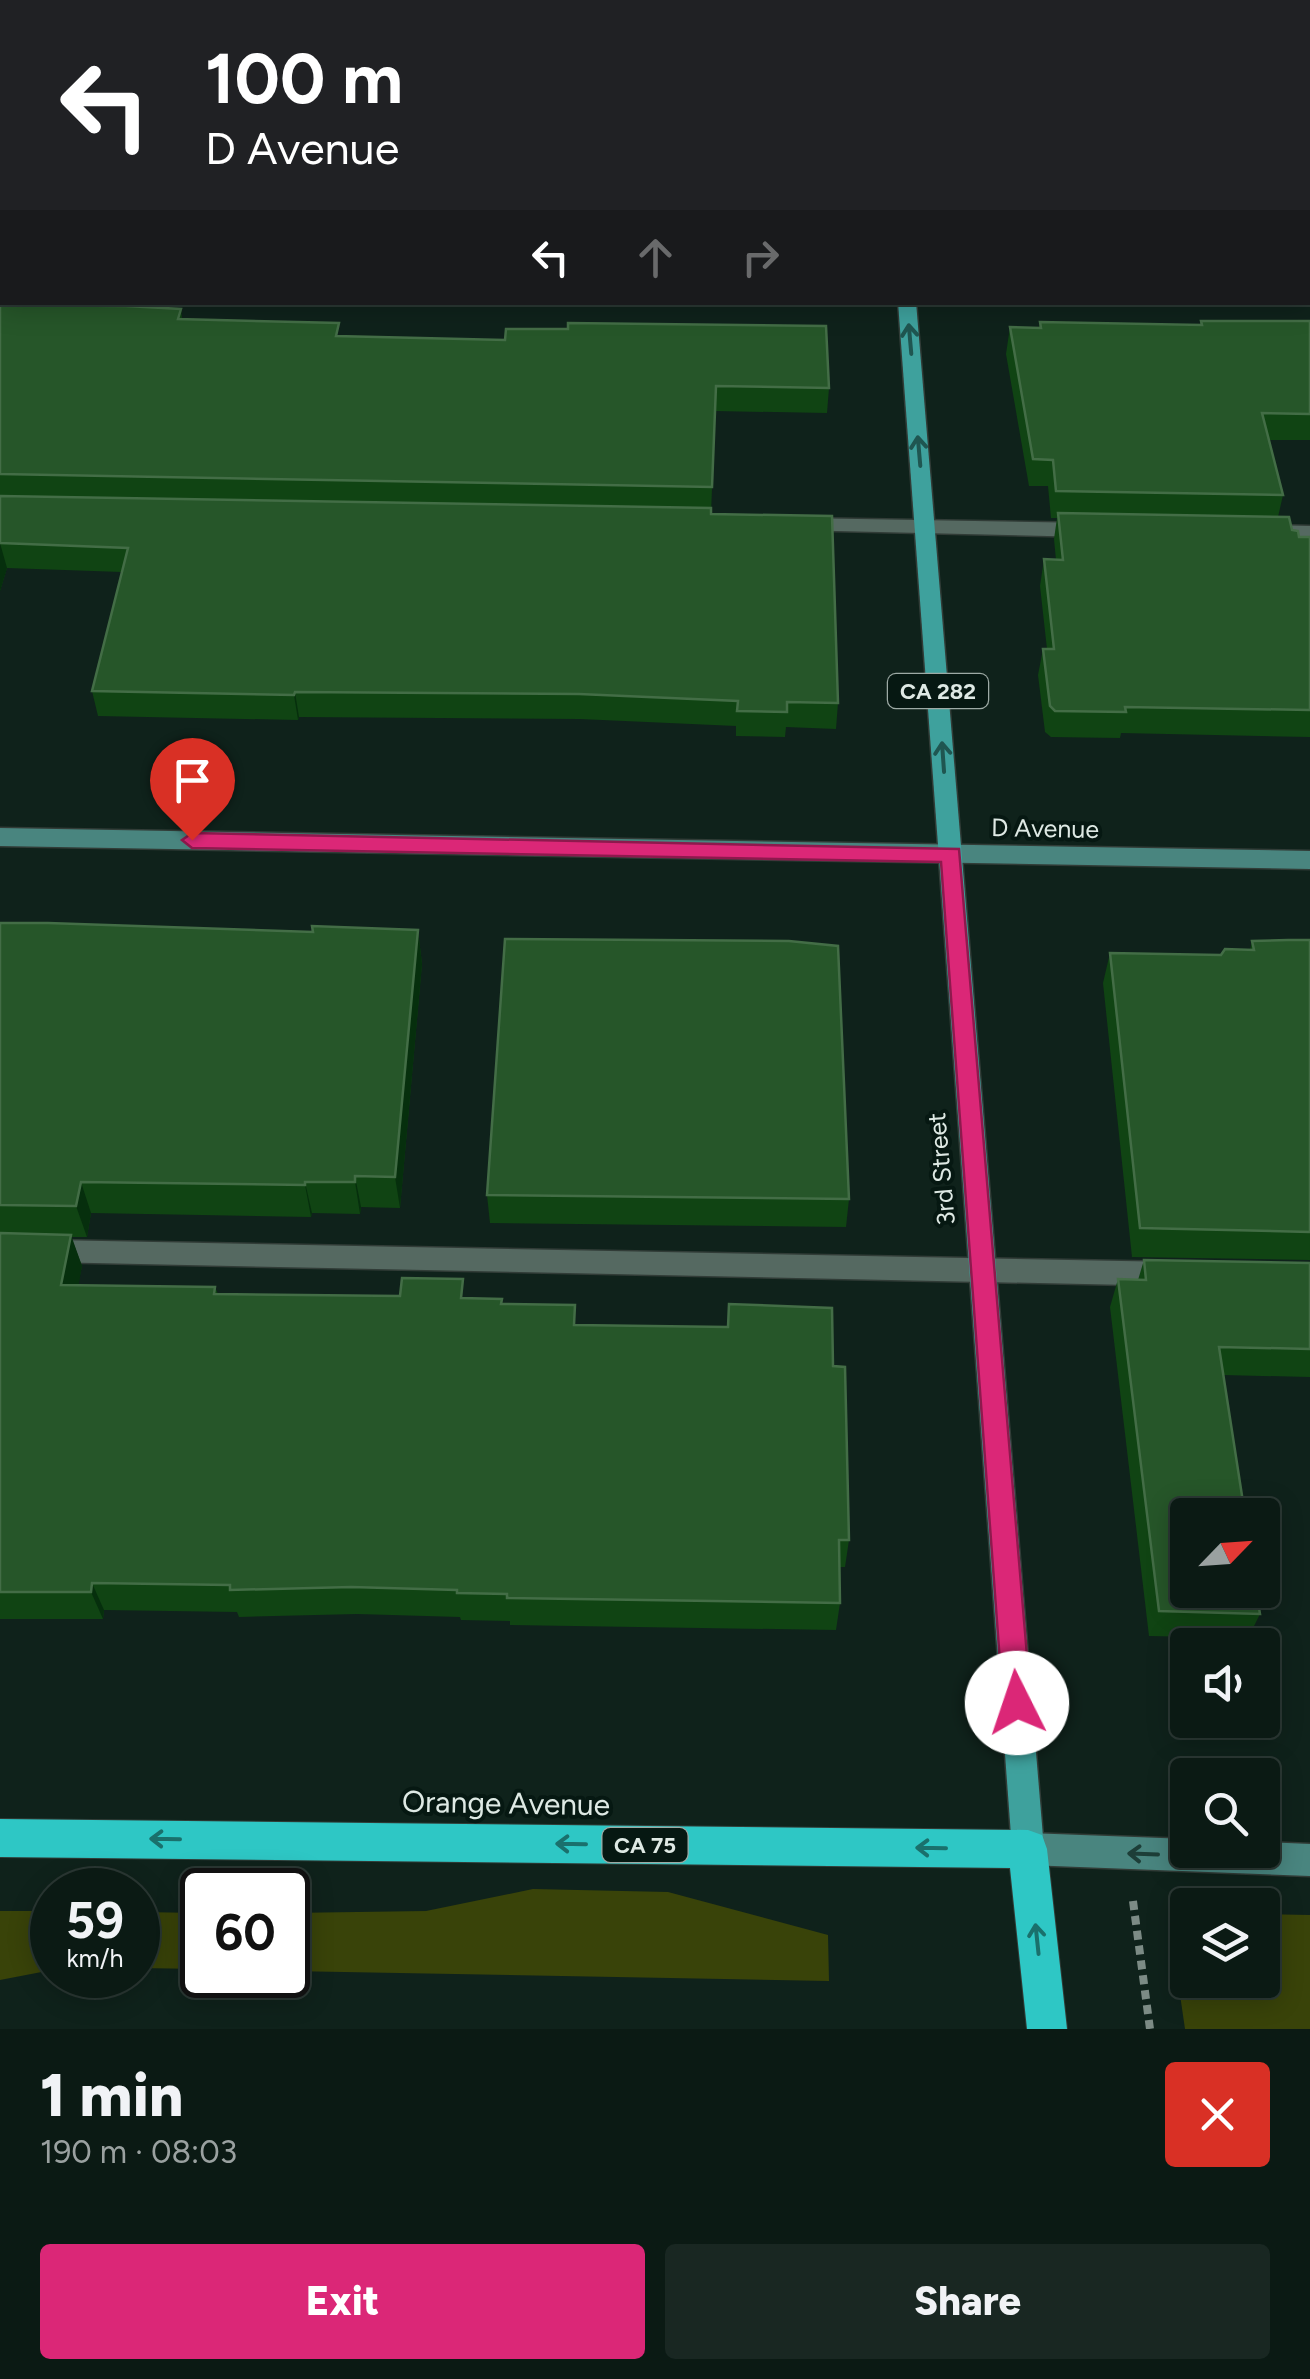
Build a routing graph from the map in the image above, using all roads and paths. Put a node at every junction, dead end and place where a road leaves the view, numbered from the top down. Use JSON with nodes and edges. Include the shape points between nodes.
{"nodes":[{"id":1,"x":908,"y":305,"type":"edge"},
{"id":2,"x":788,"y":525,"type":"edge"},
{"id":3,"x":926,"y":528,"type":"junction"},
{"id":4,"x":1118,"y":530,"type":"edge"},
{"id":5,"x":1252,"y":532,"type":"edge"},
{"id":6,"x":1310,"y":532,"type":"edge"},
{"id":7,"x":0,"y":837,"type":"edge"},
{"id":8,"x":951,"y":854,"type":"junction"},
{"id":9,"x":1310,"y":860,"type":"edge"},
{"id":10,"x":0,"y":1250,"type":"edge"},
{"id":11,"x":984,"y":1270,"type":"junction"},
{"id":12,"x":1195,"y":1274,"type":"edge"},
{"id":13,"x":0,"y":1838,"type":"edge"},
{"id":14,"x":1028,"y":1849,"type":"junction"},
{"id":15,"x":1310,"y":1860,"type":"edge"},
{"id":16,"x":1133,"y":1899,"type":"dead end"},
{"id":17,"x":1047,"y":2029,"type":"edge"},
{"id":18,"x":1150,"y":2029,"type":"edge"}],
"edges":[{"from":3,"to":1,"type":"main road","name":"3rd Street","number":"CA 282","one_way":true},
{"from":2,"to":3,"type":"lane"},
{"from":3,"to":4,"type":"lane"},
{"from":8,"to":3,"type":"main road","name":"3rd Street","number":"CA 282","one_way":true},
{"from":5,"to":6,"type":"lane"},
{"from":7,"to":8,"type":"street","name":"D Avenue"},
{"from":8,"to":9,"type":"street","name":"D Avenue"},
{"from":8,"to":11,"type":"main road","name":"3rd Street","number":"CA 282"},
{"from":10,"to":11,"type":"lane"},
{"from":11,"to":12,"type":"lane"},
{"from":11,"to":14,"type":"main road","name":"3rd Street","number":"CA 282"},
{"from":14,"to":13,"type":"highway","name":"Orange Avenue","number":"CA 75","one_way":true},
{"from":15,"to":14,"type":"street","name":"Orange Avenue","one_way":true},
{"from":17,"to":14,"type":"highway","name":"3rd Street","one_way":true},
{"from":16,"to":18,"type":"path"}]}
